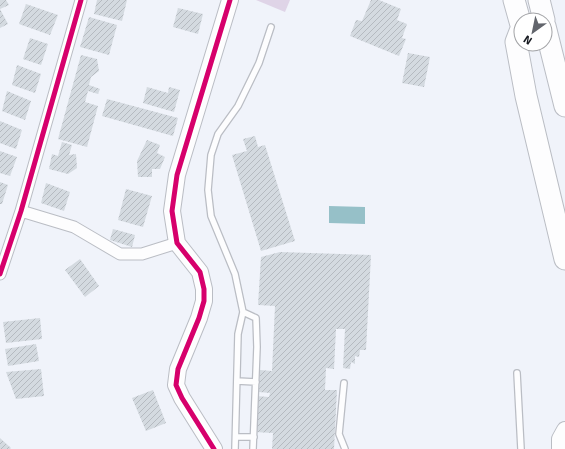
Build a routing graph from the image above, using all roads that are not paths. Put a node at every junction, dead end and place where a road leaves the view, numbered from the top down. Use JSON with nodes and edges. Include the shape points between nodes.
{"nodes":[{"id":1,"x":81,"y":0,"type":"edge"},
{"id":2,"x":230,"y":0,"type":"edge"},
{"id":3,"x":514,"y":0,"type":"edge"},
{"id":4,"x":538,"y":0,"type":"edge"},
{"id":5,"x":517,"y":12,"type":"edge"},
{"id":6,"x":542,"y":12,"type":"edge"},
{"id":7,"x":272,"y":27,"type":"dead end"},
{"id":8,"x":518,"y":52,"type":"edge"},
{"id":9,"x":528,"y":52,"type":"edge"},
{"id":10,"x":552,"y":52,"type":"edge"},
{"id":11,"x":565,"y":106,"type":"edge"},
{"id":12,"x":565,"y":202,"type":"edge"},
{"id":13,"x":21,"y":211,"type":"junction"},
{"id":14,"x":177,"y":243,"type":"junction"},
{"id":15,"x":565,"y":259,"type":"edge"},
{"id":16,"x":0,"y":274,"type":"edge"},
{"id":17,"x":243,"y":312,"type":"junction"},
{"id":18,"x":517,"y":373,"type":"dead end"},
{"id":19,"x":238,"y":381,"type":"junction"},
{"id":20,"x":256,"y":382,"type":"junction"},
{"id":21,"x":344,"y":383,"type":"dead end"},
{"id":22,"x":565,"y":430,"type":"edge"},
{"id":23,"x":236,"y":437,"type":"junction"},
{"id":24,"x":254,"y":437,"type":"junction"},
{"id":25,"x":214,"y":449,"type":"edge"},
{"id":26,"x":234,"y":449,"type":"edge"},
{"id":27,"x":253,"y":449,"type":"edge"},
{"id":28,"x":345,"y":449,"type":"edge"},
{"id":29,"x":521,"y":449,"type":"edge"},
{"id":30,"x":560,"y":449,"type":"edge"}],
"edges":[{"from":1,"to":13,"type":"street"},
{"from":2,"to":14,"type":"street","via":[[176,180],[172,211]]},
{"from":3,"to":5,"type":"highway"},
{"from":4,"to":6,"type":"highway"},
{"from":7,"to":17,"type":"lane","via":[[259,63],[238,106],[218,134],[210,155],[208,190],[211,216],[235,274]]},
{"from":8,"to":15,"type":"highway"},
{"from":9,"to":12,"type":"highway"},
{"from":10,"to":11,"type":"highway"},
{"from":13,"to":14,"type":"street","via":[[74,227],[120,254],[142,254]]},
{"from":13,"to":16,"type":"street"},
{"from":14,"to":25,"type":"street","via":[[200,272],[204,300],[178,369],[176,385]]},
{"from":17,"to":19,"type":"lane","via":[[238,334]]},
{"from":17,"to":20,"type":"lane","via":[[256,318]]},
{"from":18,"to":29,"type":"lane"},
{"from":19,"to":20,"type":"lane"},
{"from":19,"to":23,"type":"lane"},
{"from":20,"to":24,"type":"lane"},
{"from":21,"to":28,"type":"lane","via":[[339,434]]},
{"from":22,"to":30,"type":"street","via":[[560,439]]},
{"from":23,"to":24,"type":"lane"},
{"from":23,"to":26,"type":"lane"},
{"from":24,"to":27,"type":"lane"}]}
